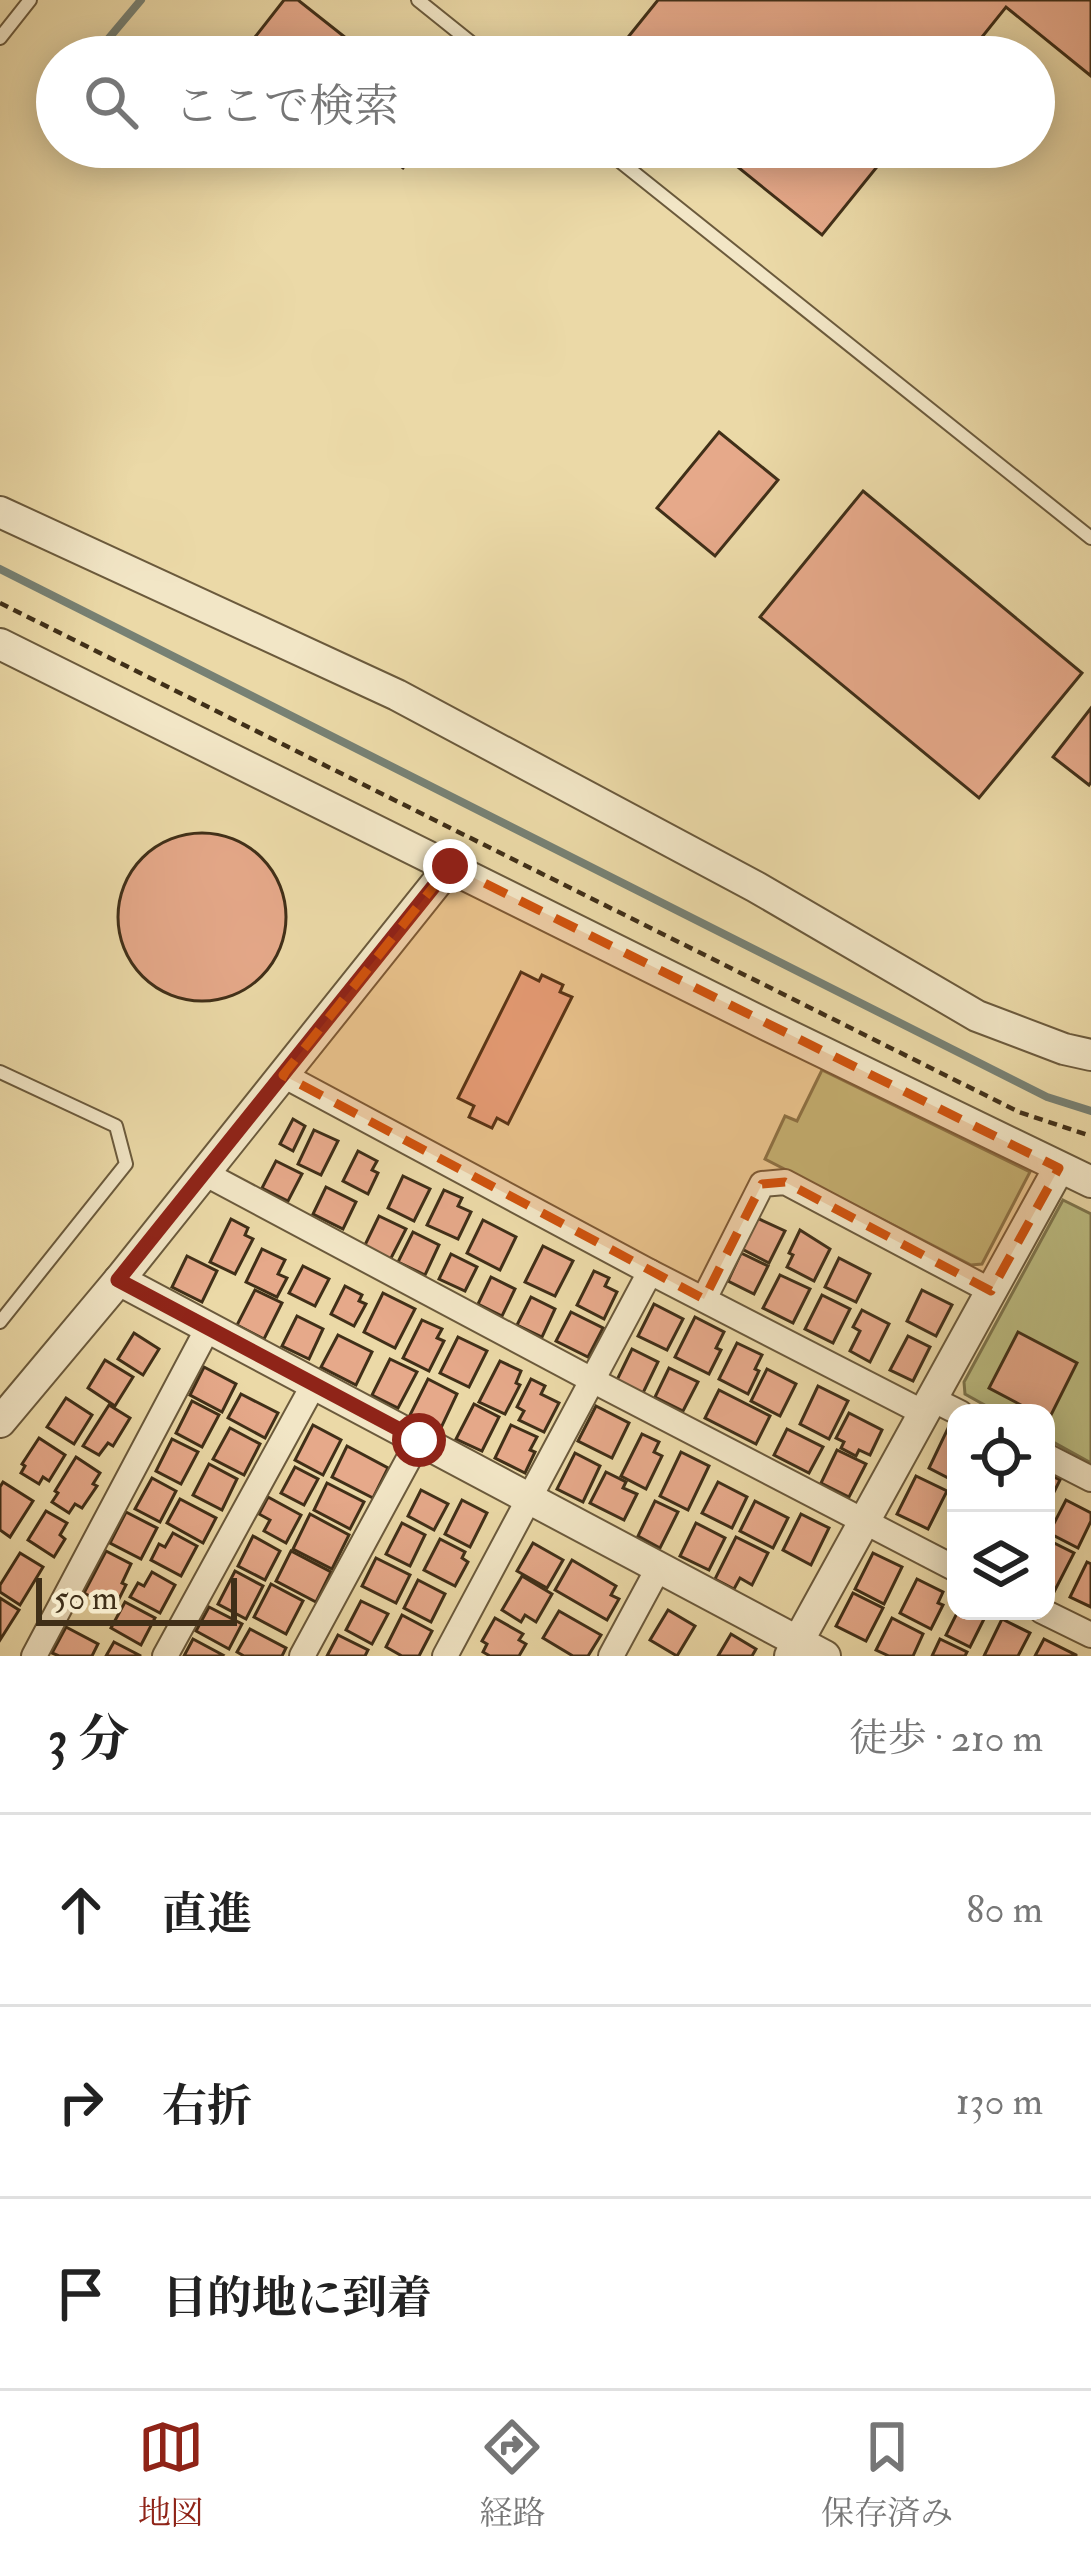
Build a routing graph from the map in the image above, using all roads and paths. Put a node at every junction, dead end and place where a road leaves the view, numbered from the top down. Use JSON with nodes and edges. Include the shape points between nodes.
{"nodes":[{"id":1,"x":30,"y":0,"type":"edge"},
{"id":2,"x":418,"y":0,"type":"edge"},
{"id":3,"x":463,"y":36,"type":"edge"},
{"id":4,"x":0,"y":38,"type":"edge"},
{"id":5,"x":628,"y":168,"type":"edge"},
{"id":6,"x":0,"y":512,"type":"edge"},
{"id":7,"x":1091,"y":538,"type":"edge"},
{"id":8,"x":0,"y":603,"type":"edge"},
{"id":9,"x":0,"y":644,"type":"edge"},
{"id":10,"x":450,"y":866,"type":"junction"},
{"id":11,"x":1091,"y":1055,"type":"edge"},
{"id":12,"x":0,"y":1072,"type":"edge"},
{"id":13,"x":283,"y":1075,"type":"junction"},
{"id":14,"x":1091,"y":1136,"type":"edge"},
{"id":15,"x":1059,"y":1168,"type":"junction"},
{"id":16,"x":204,"y":1173,"type":"junction"},
{"id":17,"x":1091,"y":1182,"type":"edge"},
{"id":18,"x":650,"y":1272,"type":"junction"},
{"id":19,"x":118,"y":1280,"type":"junction"},
{"id":20,"x":992,"y":1291,"type":"junction"},
{"id":21,"x":704,"y":1299,"type":"junction"},
{"id":22,"x":0,"y":1322,"type":"edge"},
{"id":23,"x":208,"y":1328,"type":"junction"},
{"id":24,"x":592,"y":1380,"type":"junction"},
{"id":25,"x":314,"y":1384,"type":"junction"},
{"id":26,"x":938,"y":1408,"type":"edge"},
{"id":27,"x":0,"y":1422,"type":"edge"},
{"id":28,"x":419,"y":1440,"type":"junction"},
{"id":29,"x":1055,"y":1461,"type":"edge"},
{"id":30,"x":1091,"y":1479,"type":"edge"},
{"id":31,"x":529,"y":1498,"type":"junction"},
{"id":32,"x":863,"y":1522,"type":"junction"},
{"id":33,"x":947,"y":1564,"type":"edge"},
{"id":34,"x":659,"y":1567,"type":"junction"},
{"id":35,"x":1055,"y":1618,"type":"edge"},
{"id":36,"x":1091,"y":1636,"type":"edge"},
{"id":37,"x":805,"y":1651,"type":"edge"},
{"id":38,"x":34,"y":1656,"type":"edge"},
{"id":39,"x":165,"y":1656,"type":"edge"},
{"id":40,"x":302,"y":1656,"type":"edge"},
{"id":41,"x":445,"y":1656,"type":"edge"},
{"id":42,"x":611,"y":1656,"type":"edge"}],
"edges":[{"from":1,"to":4,"type":"lane"},
{"from":2,"to":3,"type":"lane"},
{"from":5,"to":7,"type":"lane"},
{"from":6,"to":11,"type":"street","via":[[398,695],[977,1016]]},
{"from":8,"to":14,"type":"path","via":[[1019,1112]]},
{"from":9,"to":10,"type":"street"},
{"from":10,"to":13,"type":"street"},
{"from":10,"to":15,"type":"street"},
{"from":12,"to":22,"type":"lane","via":[[116,1126],[126,1164]]},
{"from":13,"to":16,"type":"street"},
{"from":13,"to":18,"type":"street"},
{"from":15,"to":17,"type":"street"},
{"from":15,"to":20,"type":"street"},
{"from":16,"to":19,"type":"street"},
{"from":16,"to":24,"type":"street"},
{"from":18,"to":21,"type":"street"},
{"from":18,"to":24,"type":"street"},
{"from":19,"to":23,"type":"street"},
{"from":19,"to":27,"type":"street"},
{"from":20,"to":21,"type":"street","via":[[785,1182],[762,1184]]},
{"from":20,"to":26,"type":"street"},
{"from":21,"to":26,"type":"street"},
{"from":23,"to":25,"type":"street"},
{"from":23,"to":38,"type":"street"},
{"from":24,"to":31,"type":"street"},
{"from":24,"to":32,"type":"street"},
{"from":25,"to":28,"type":"street"},
{"from":25,"to":39,"type":"street"},
{"from":26,"to":32,"type":"street"},
{"from":28,"to":31,"type":"street"},
{"from":28,"to":40,"type":"street"},
{"from":29,"to":30,"type":"street"},
{"from":31,"to":34,"type":"street"},
{"from":31,"to":41,"type":"street"},
{"from":32,"to":33,"type":"street"},
{"from":32,"to":37,"type":"street"},
{"from":34,"to":37,"type":"street"},
{"from":34,"to":42,"type":"street"},
{"from":35,"to":36,"type":"street"}]}
